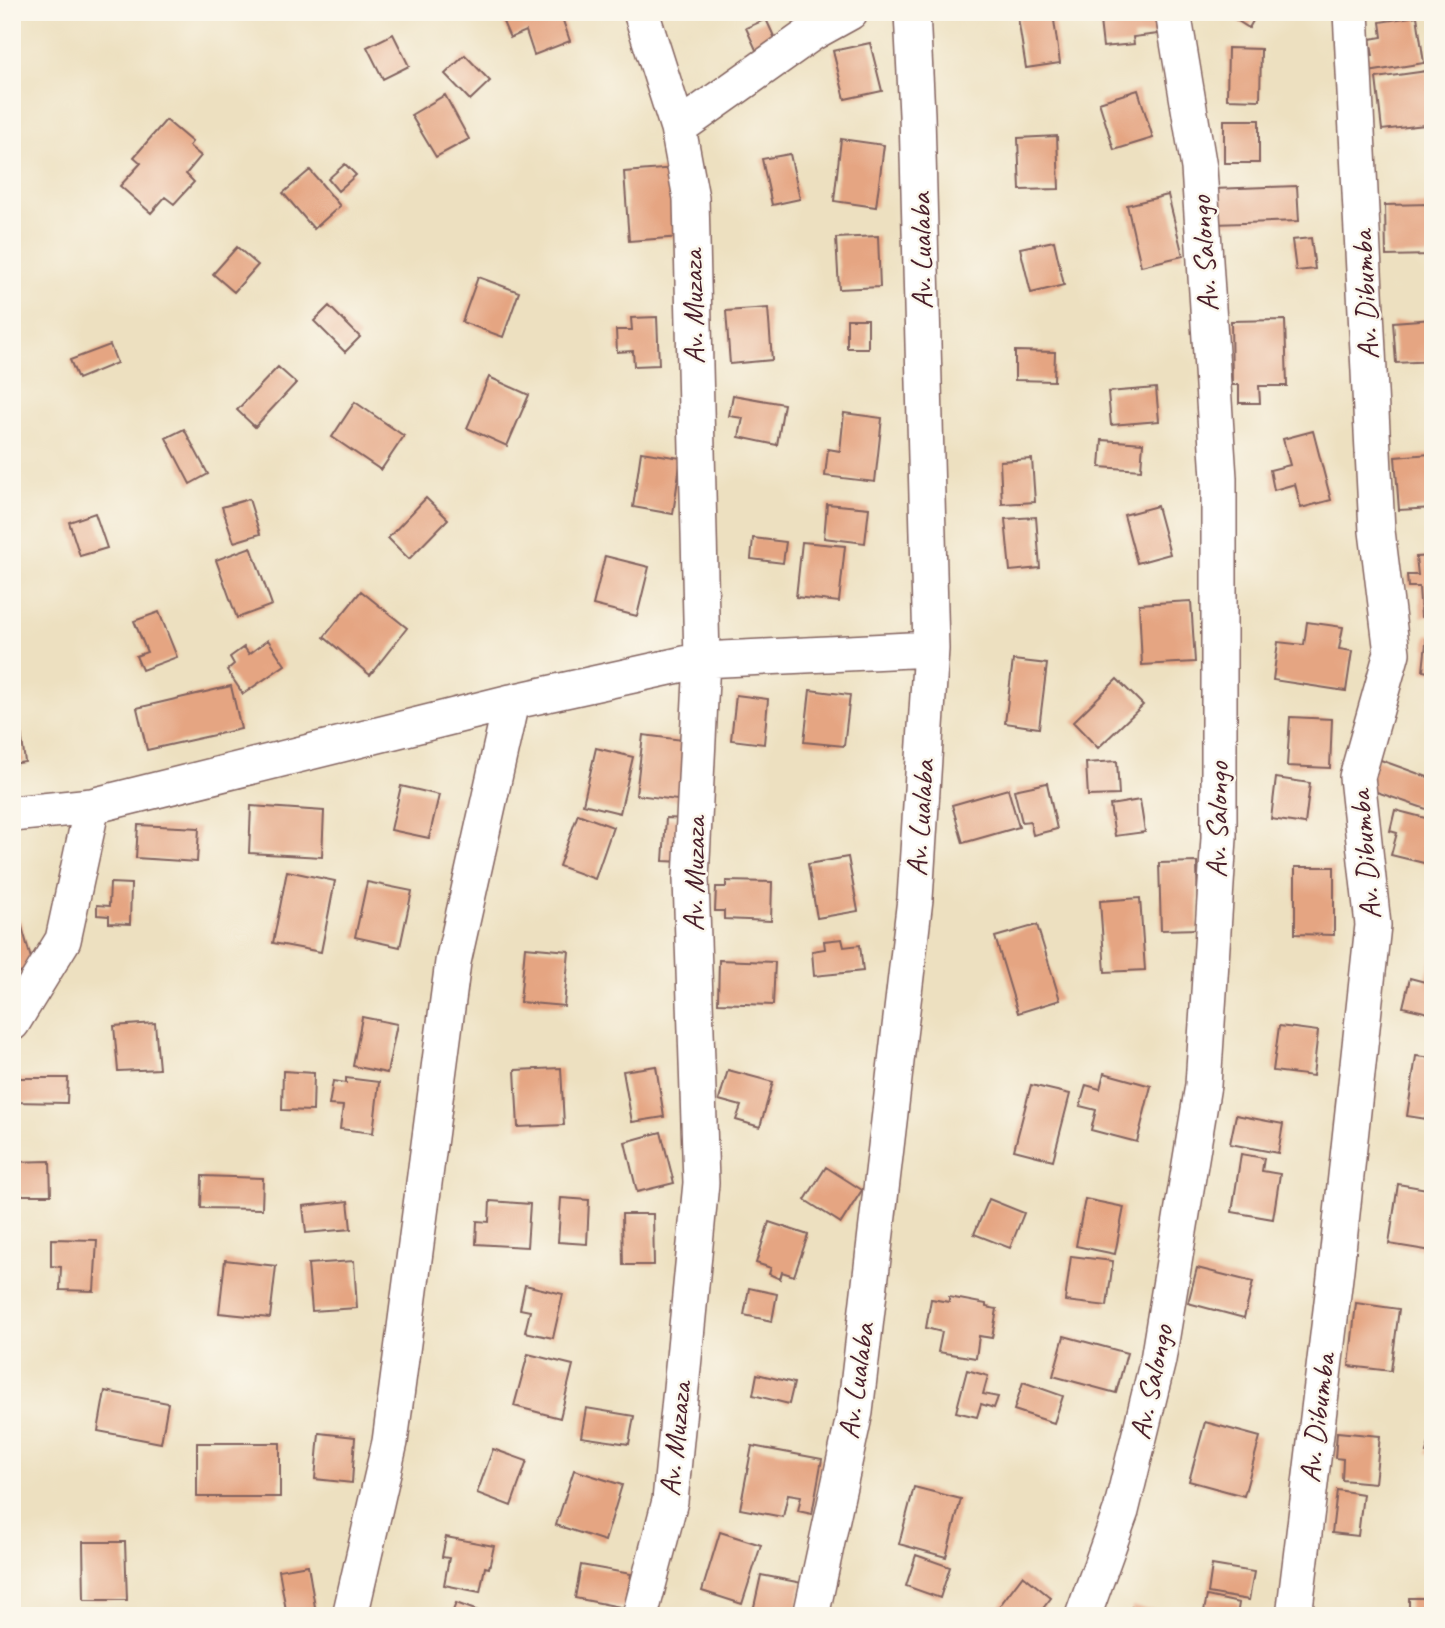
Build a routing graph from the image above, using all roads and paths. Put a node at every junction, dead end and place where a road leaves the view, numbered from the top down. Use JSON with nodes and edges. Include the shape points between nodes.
{"nodes":[{"id":1,"x":641,"y":12,"type":"edge"},
{"id":2,"x":850,"y":12,"type":"edge"},
{"id":3,"x":912,"y":12,"type":"edge"},
{"id":4,"x":1173,"y":12,"type":"edge"},
{"id":5,"x":1351,"y":12,"type":"edge"},
{"id":6,"x":678,"y":128,"type":"junction"},
{"id":7,"x":931,"y":649,"type":"junction"},
{"id":8,"x":702,"y":660,"type":"junction"},
{"id":9,"x":511,"y":702,"type":"junction"},
{"id":10,"x":92,"y":806,"type":"junction"},
{"id":11,"x":12,"y":814,"type":"edge"},
{"id":12,"x":12,"y":1023,"type":"edge"},
{"id":13,"x":350,"y":1616,"type":"edge"},
{"id":14,"x":640,"y":1616,"type":"edge"},
{"id":15,"x":811,"y":1616,"type":"edge"},
{"id":16,"x":1083,"y":1616,"type":"edge"},
{"id":17,"x":1294,"y":1616,"type":"edge"}],
"edges":[{"from":1,"to":6,"type":"street","name":"Av. Muzaza"},
{"from":2,"to":6,"type":"street","via":[[812,33]]},
{"from":3,"to":7,"type":"street","name":"Av. Lualaba"},
{"from":4,"to":16,"type":"street","name":"Av. Salongo","via":[[1199,168],[1219,478],[1219,838],[1203,1085],[1158,1360],[1121,1511]]},
{"from":5,"to":17,"type":"street","name":"Av. Dibumba","via":[[1377,531],[1392,653],[1357,777],[1373,925]]},
{"from":6,"to":8,"type":"street","name":"Av. Muzaza","via":[[691,198]]},
{"from":7,"to":8,"type":"street"},
{"from":7,"to":15,"type":"street","name":"Av. Lualaba","via":[[915,899],[855,1412]]},
{"from":8,"to":9,"type":"street"},
{"from":8,"to":14,"type":"street","name":"Av. Muzaza","via":[[691,879],[701,1184],[670,1501]]},
{"from":9,"to":10,"type":"street"},
{"from":9,"to":13,"type":"street","via":[[453,962],[390,1442]]},
{"from":10,"to":11,"type":"street"},
{"from":10,"to":12,"type":"street","via":[[63,940]]}]}
